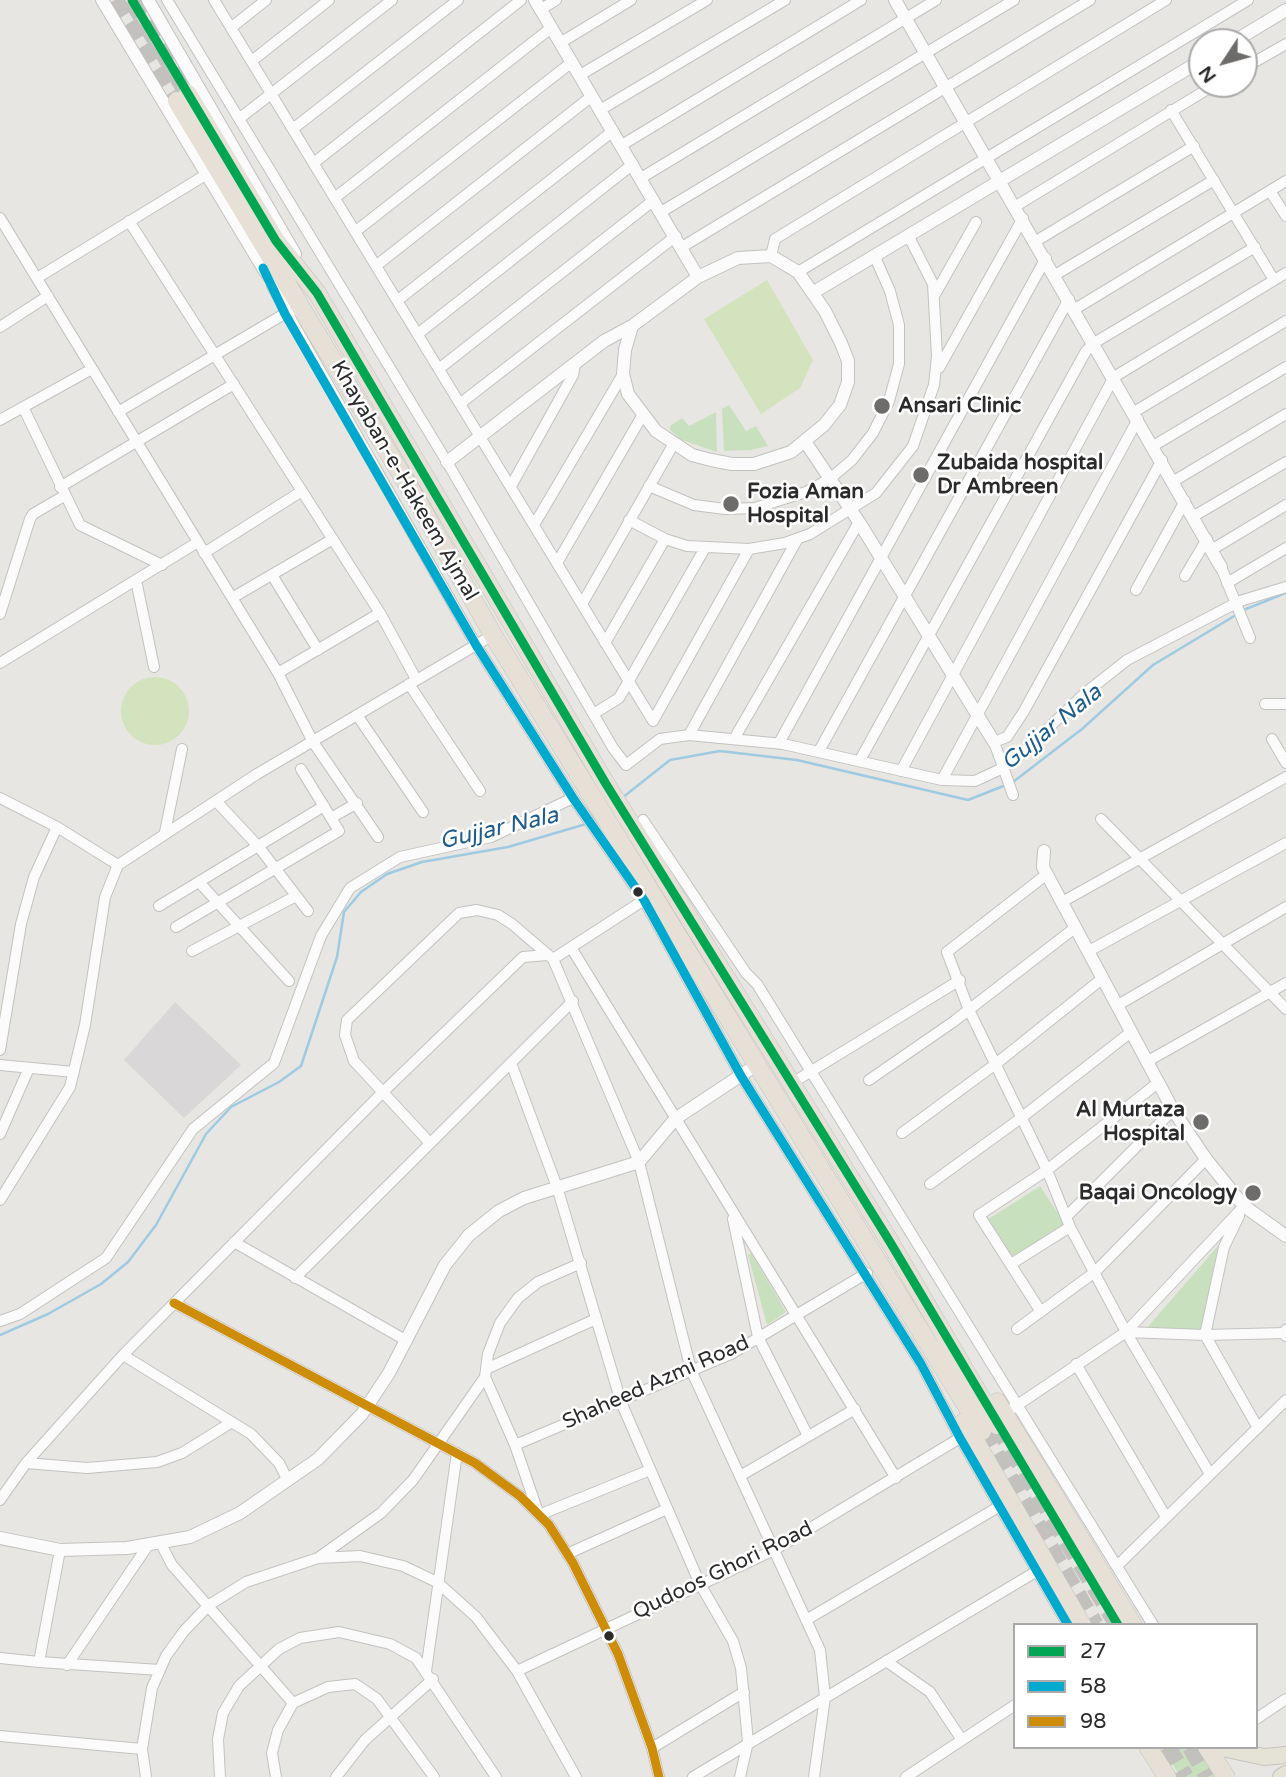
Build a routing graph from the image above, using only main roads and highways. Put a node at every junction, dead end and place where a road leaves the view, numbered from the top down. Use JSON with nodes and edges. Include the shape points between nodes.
{"nodes":[{"id":1,"x":598,"y":786,"type":"junction"},
{"id":2,"x":632,"y":827,"type":"junction"},
{"id":3,"x":903,"y":1303,"type":"junction"},
{"id":4,"x":1000,"y":1419,"type":"junction"},
{"id":5,"x":1081,"y":1623,"type":"edge"},
{"id":6,"x":1132,"y":1623,"type":"edge"},
{"id":7,"x":1150,"y":1749,"type":"edge"},
{"id":8,"x":1208,"y":1749,"type":"edge"},
{"id":9,"x":1227,"y":1749,"type":"edge"},
{"id":10,"x":1286,"y":1755,"type":"edge"},
{"id":11,"x":1286,"y":1774,"type":"edge"},
{"id":12,"x":1167,"y":1777,"type":"edge"},
{"id":13,"x":1226,"y":1777,"type":"edge"},
{"id":14,"x":1281,"y":1777,"type":"edge"}],
"edges":[{"from":1,"to":1,"type":"highway","name":"Khayaban-e-Hakeem Ajmal","via":[[317,293],[276,241],[182,98],[493,635]]},
{"from":1,"to":2,"type":"highway"},
{"from":2,"to":3,"type":"highway","via":[[758,1064]]},
{"from":2,"to":4,"type":"highway"},
{"from":3,"to":4,"type":"highway"},
{"from":3,"to":5,"type":"highway","via":[[987,1472]]},
{"from":4,"to":6,"type":"highway"},
{"from":7,"to":12,"type":"highway"},
{"from":8,"to":13,"type":"highway"},
{"from":9,"to":10,"type":"main road","via":[[1264,1757]]},
{"from":11,"to":14,"type":"main road"}]}
